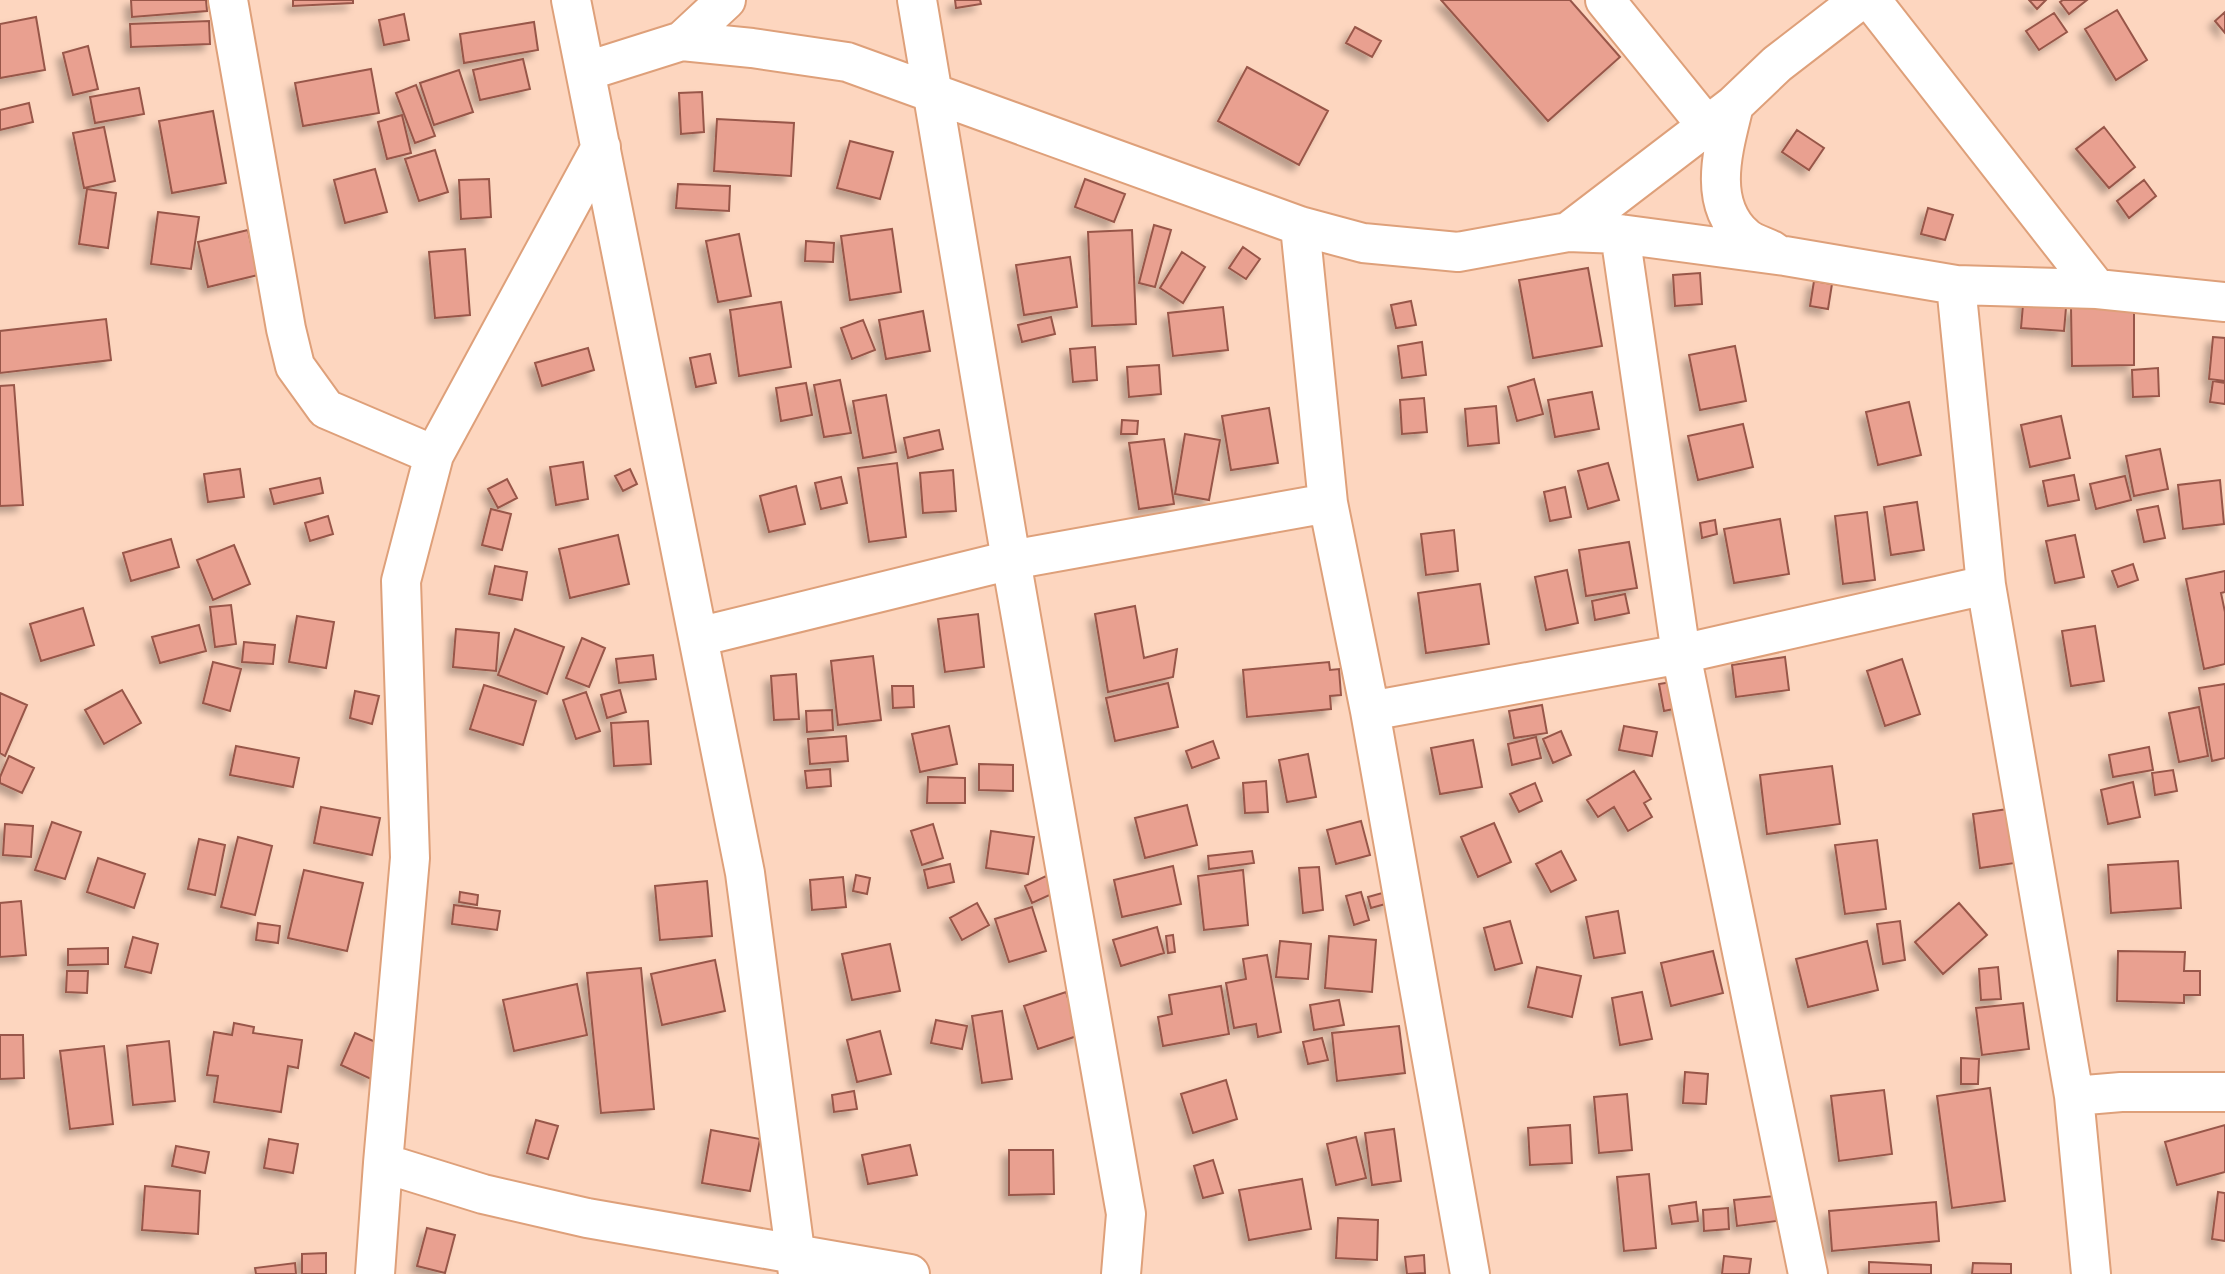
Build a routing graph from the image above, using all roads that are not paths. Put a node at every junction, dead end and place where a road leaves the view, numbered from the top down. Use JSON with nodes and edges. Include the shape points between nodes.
{"nodes":[{"id":1,"x":228,"y":0,"type":"edge"},
{"id":2,"x":572,"y":0,"type":"edge"},
{"id":3,"x":726,"y":0,"type":"edge"},
{"id":4,"x":917,"y":0,"type":"edge"},
{"id":5,"x":1605,"y":0,"type":"edge"},
{"id":6,"x":1860,"y":0,"type":"edge"},
{"id":7,"x":1871,"y":0,"type":"edge"},
{"id":8,"x":682,"y":41,"type":"junction"},
{"id":9,"x":587,"y":71,"type":"junction"},
{"id":10,"x":934,"y":95,"type":"junction"},
{"id":11,"x":1721,"y":115,"type":"junction"},
{"id":12,"x":601,"y":147,"type":"junction"},
{"id":13,"x":1300,"y":226,"type":"junction"},
{"id":14,"x":1568,"y":232,"type":"junction"},
{"id":15,"x":1620,"y":234,"type":"junction"},
{"id":16,"x":1785,"y":256,"type":"junction"},
{"id":17,"x":1956,"y":285,"type":"junction"},
{"id":18,"x":2096,"y":289,"type":"junction"},
{"id":19,"x":2225,"y":302,"type":"edge"},
{"id":20,"x":434,"y":455,"type":"junction"},
{"id":21,"x":1328,"y":503,"type":"junction"},
{"id":22,"x":1011,"y":560,"type":"junction"},
{"id":23,"x":1986,"y":585,"type":"junction"},
{"id":24,"x":698,"y":637,"type":"junction"},
{"id":25,"x":1681,"y":654,"type":"junction"},
{"id":26,"x":1370,"y":711,"type":"junction"},
{"id":27,"x":2225,"y":1092,"type":"edge"},
{"id":28,"x":2074,"y":1096,"type":"junction"},
{"id":29,"x":383,"y":1163,"type":"junction"},
{"id":30,"x":796,"y":1264,"type":"edge"},
{"id":31,"x":375,"y":1274,"type":"edge"},
{"id":32,"x":910,"y":1274,"type":"edge"},
{"id":33,"x":1121,"y":1274,"type":"edge"},
{"id":34,"x":1470,"y":1274,"type":"edge"},
{"id":35,"x":1808,"y":1274,"type":"edge"},
{"id":36,"x":2091,"y":1274,"type":"edge"}],
"edges":[{"from":1,"to":20,"type":"street","via":[[295,366],[326,409]]},
{"from":2,"to":9,"type":"street"},
{"from":3,"to":8,"type":"street"},
{"from":4,"to":10,"type":"street"},
{"from":5,"to":11,"type":"street"},
{"from":6,"to":11,"type":"street","via":[[1777,64]]},
{"from":7,"to":18,"type":"street"},
{"from":8,"to":9,"type":"street"},
{"from":8,"to":10,"type":"street","via":[[847,62]]},
{"from":9,"to":12,"type":"street"},
{"from":10,"to":13,"type":"street"},
{"from":10,"to":22,"type":"street"},
{"from":11,"to":14,"type":"street"},
{"from":11,"to":16,"type":"street","via":[[1725,142],[1720,183],[1725,213],[1744,237]]},
{"from":12,"to":20,"type":"street"},
{"from":12,"to":24,"type":"street"},
{"from":13,"to":14,"type":"street","via":[[1363,243],[1458,252]]},
{"from":13,"to":21,"type":"street"},
{"from":14,"to":15,"type":"street"},
{"from":15,"to":16,"type":"street"},
{"from":15,"to":25,"type":"street"},
{"from":16,"to":17,"type":"street"},
{"from":17,"to":18,"type":"street"},
{"from":17,"to":23,"type":"street"},
{"from":18,"to":19,"type":"street"},
{"from":20,"to":29,"type":"street","via":[[401,581],[410,858]]},
{"from":21,"to":22,"type":"street"},
{"from":21,"to":26,"type":"street"},
{"from":22,"to":24,"type":"street"},
{"from":22,"to":33,"type":"street","via":[[1126,1214]]},
{"from":23,"to":25,"type":"street"},
{"from":23,"to":28,"type":"street"},
{"from":24,"to":30,"type":"street","via":[[746,873]]},
{"from":25,"to":26,"type":"street"},
{"from":25,"to":35,"type":"street"},
{"from":26,"to":34,"type":"street"},
{"from":27,"to":28,"type":"street"},
{"from":28,"to":36,"type":"street"},
{"from":29,"to":30,"type":"street","via":[[483,1194]]},
{"from":29,"to":31,"type":"street"},
{"from":30,"to":32,"type":"street"}]}
